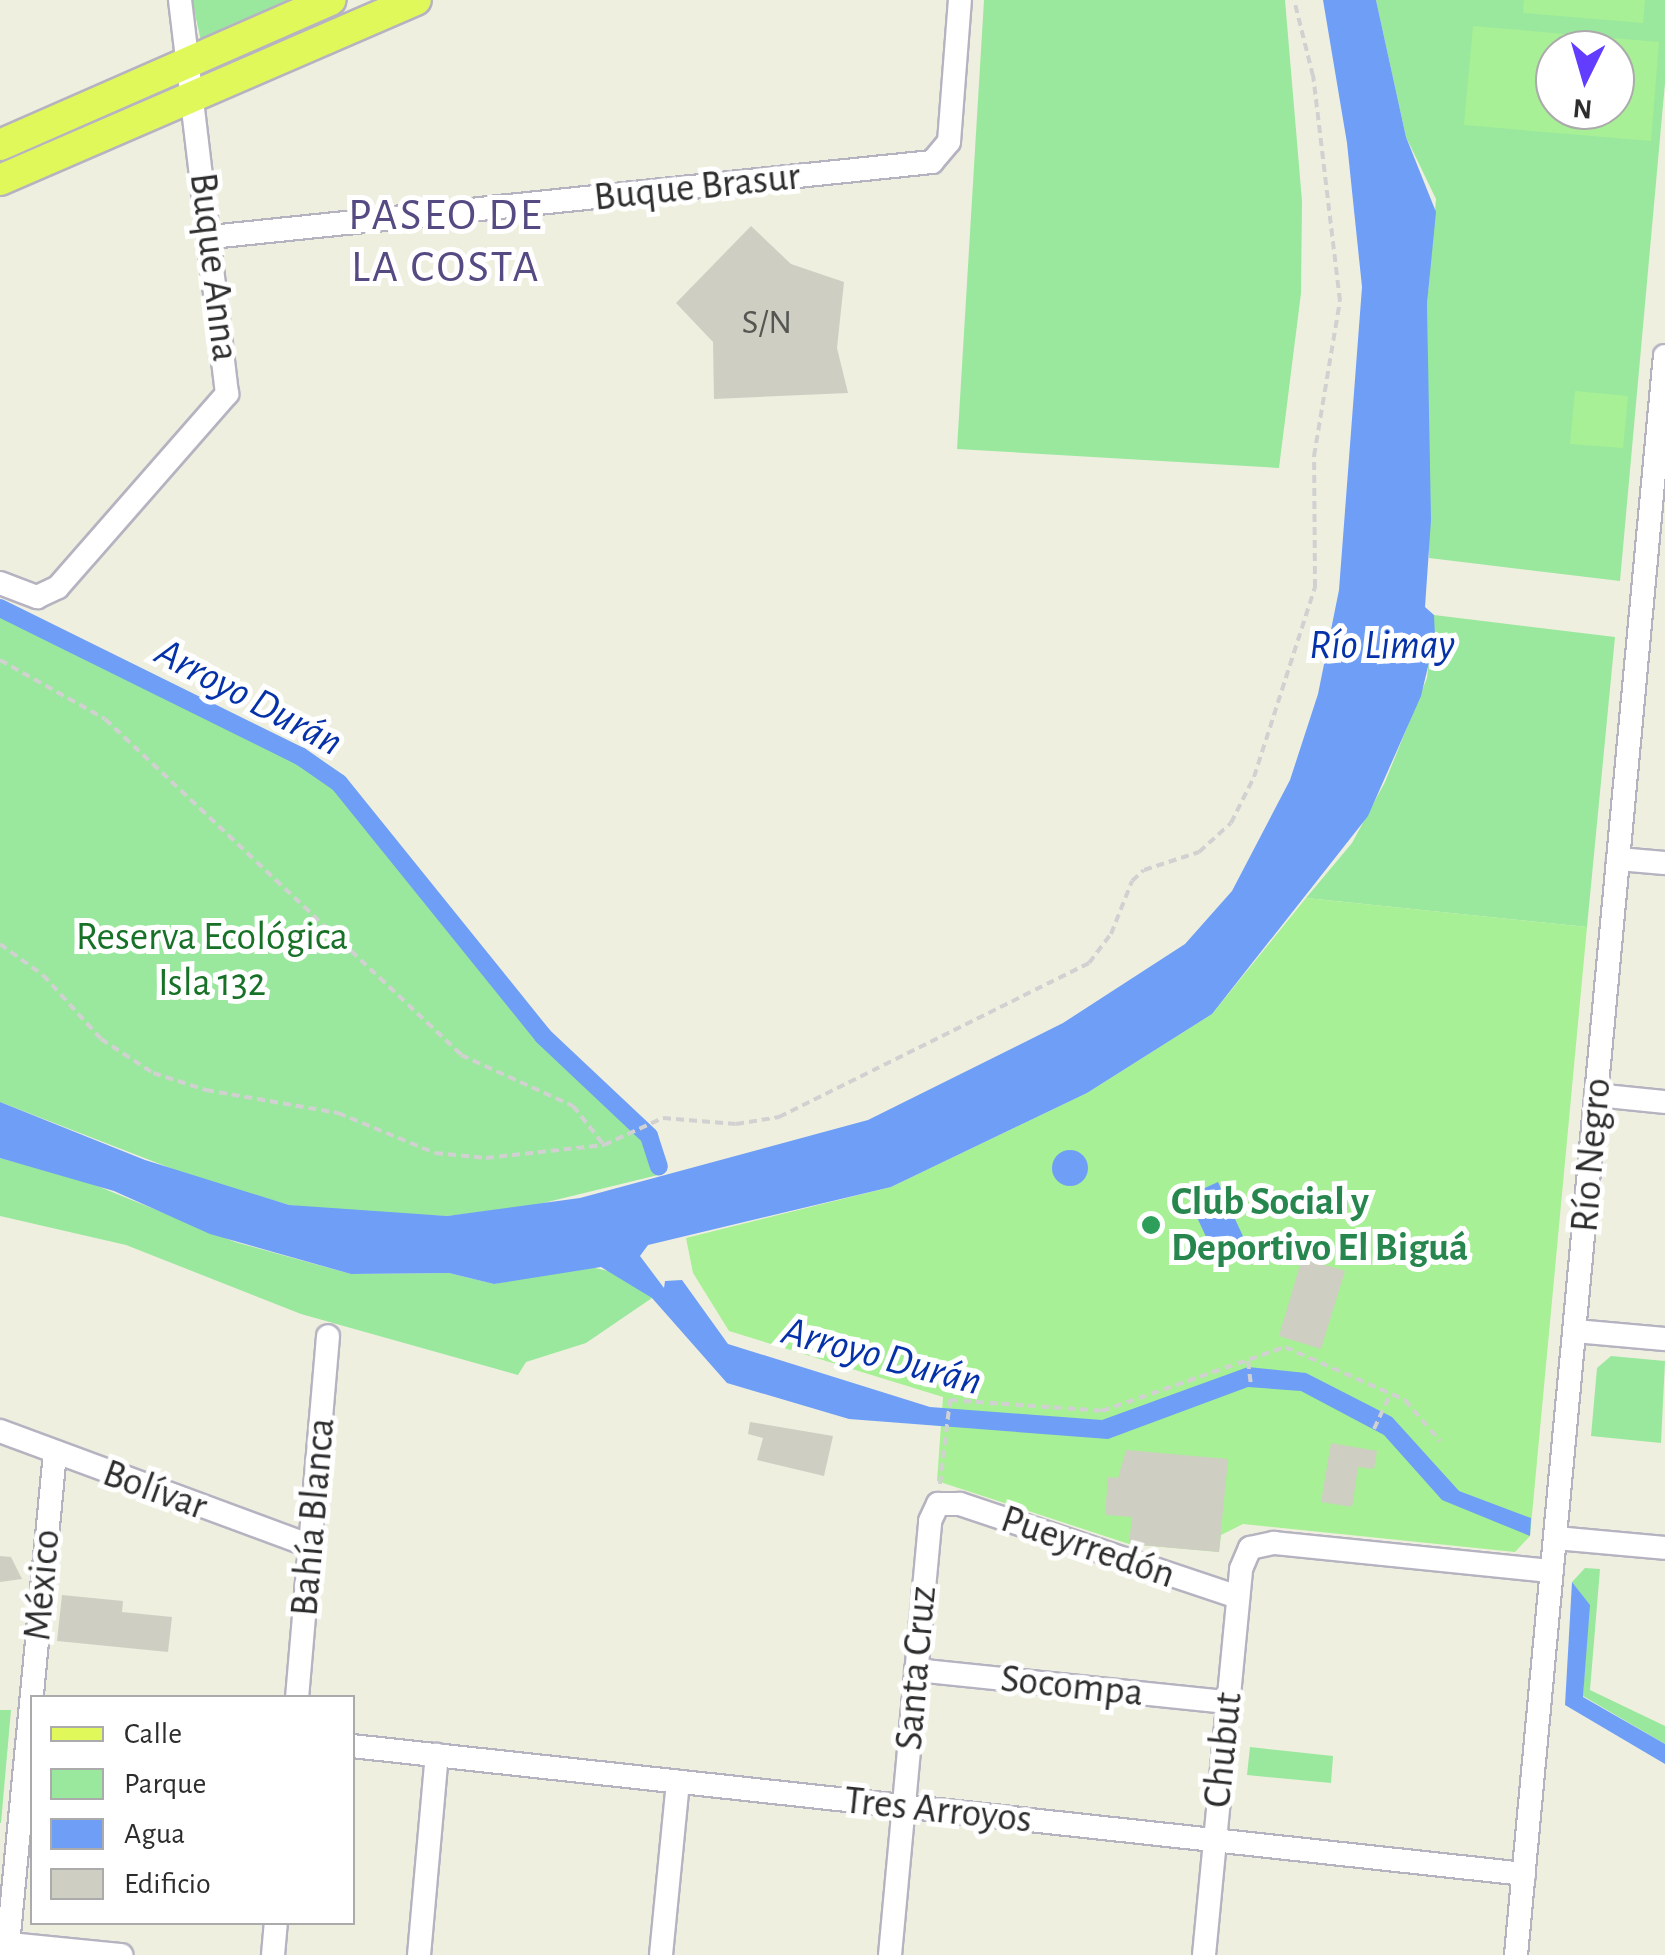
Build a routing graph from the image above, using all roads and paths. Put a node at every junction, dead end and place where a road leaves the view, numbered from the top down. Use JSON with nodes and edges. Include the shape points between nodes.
{"nodes":[{"id":1,"x":180,"y":0,"type":"edge"},
{"id":2,"x":331,"y":0,"type":"edge"},
{"id":3,"x":416,"y":0,"type":"edge"},
{"id":4,"x":960,"y":0,"type":"edge"},
{"id":5,"x":1294,"y":0,"type":"edge"},
{"id":6,"x":188,"y":63,"type":"junction"},
{"id":7,"x":193,"y":97,"type":"junction"},
{"id":8,"x":0,"y":145,"type":"edge"},
{"id":9,"x":0,"y":180,"type":"edge"},
{"id":10,"x":211,"y":237,"type":"junction"},
{"id":11,"x":1665,"y":356,"type":"edge"},
{"id":12,"x":0,"y":583,"type":"edge"},
{"id":13,"x":1640,"y":630,"type":"junction"},
{"id":14,"x":1665,"y":633,"type":"edge"},
{"id":15,"x":0,"y":660,"type":"edge"},
{"id":16,"x":1618,"y":859,"type":"junction"},
{"id":17,"x":1665,"y":863,"type":"edge"},
{"id":18,"x":0,"y":944,"type":"edge"},
{"id":19,"x":1596,"y":1095,"type":"junction"},
{"id":20,"x":1665,"y":1102,"type":"edge"},
{"id":21,"x":604,"y":1145,"type":"junction"},
{"id":22,"x":1575,"y":1331,"type":"junction"},
{"id":23,"x":328,"y":1336,"type":"dead end"},
{"id":24,"x":1665,"y":1339,"type":"edge"},
{"id":25,"x":1248,"y":1358,"type":"junction"},
{"id":26,"x":1251,"y":1386,"type":"dead end"},
{"id":27,"x":1389,"y":1397,"type":"junction"},
{"id":28,"x":1374,"y":1429,"type":"dead end"},
{"id":29,"x":0,"y":1431,"type":"edge"},
{"id":30,"x":1440,"y":1441,"type":"dead end"},
{"id":31,"x":55,"y":1453,"type":"junction"},
{"id":32,"x":938,"y":1504,"type":"junction"},
{"id":33,"x":1556,"y":1538,"type":"junction"},
{"id":34,"x":311,"y":1546,"type":"junction"},
{"id":35,"x":1665,"y":1548,"type":"edge"},
{"id":36,"x":1552,"y":1572,"type":"junction"},
{"id":37,"x":1238,"y":1598,"type":"junction"},
{"id":38,"x":916,"y":1670,"type":"junction"},
{"id":39,"x":31,"y":1695,"type":"edge"},
{"id":40,"x":297,"y":1695,"type":"edge"},
{"id":41,"x":30,"y":1700,"type":"edge"},
{"id":42,"x":1228,"y":1702,"type":"junction"},
{"id":43,"x":355,"y":1746,"type":"edge"},
{"id":44,"x":437,"y":1755,"type":"junction"},
{"id":45,"x":678,"y":1782,"type":"junction"},
{"id":46,"x":904,"y":1806,"type":"junction"},
{"id":47,"x":1215,"y":1840,"type":"junction"},
{"id":48,"x":1524,"y":1874,"type":"junction"},
{"id":49,"x":276,"y":1925,"type":"edge"},
{"id":50,"x":5,"y":1947,"type":"edge"},
{"id":51,"x":121,"y":1955,"type":"edge"},
{"id":52,"x":272,"y":1955,"type":"edge"},
{"id":53,"x":419,"y":1955,"type":"edge"},
{"id":54,"x":661,"y":1955,"type":"edge"},
{"id":55,"x":890,"y":1955,"type":"edge"},
{"id":56,"x":1204,"y":1955,"type":"edge"},
{"id":57,"x":1516,"y":1955,"type":"edge"}],
"edges":[{"from":1,"to":6,"type":"street","name":"Buque Anna"},
{"from":2,"to":6,"type":"main road"},
{"from":3,"to":7,"type":"main road"},
{"from":4,"to":10,"type":"street","name":"Buque Brasur","via":[[950,136],[943,154],[925,164]]},
{"from":5,"to":21,"type":"path","via":[[1316,95],[1340,277],[1340,331],[1314,456],[1315,587],[1245,799],[1231,823],[1198,852],[1144,870],[1132,881],[1101,951],[1048,986],[779,1117],[736,1124],[654,1119]]},
{"from":6,"to":7,"type":"street","name":"Buque Anna"},
{"from":6,"to":8,"type":"main road"},
{"from":7,"to":9,"type":"main road"},
{"from":7,"to":10,"type":"street","name":"Buque Anna"},
{"from":10,"to":12,"type":"street","name":"Buque Anna","via":[[226,398],[52,592],[30,596]]},
{"from":11,"to":13,"type":"street","name":"Río Negro"},
{"from":13,"to":14,"type":"street"},
{"from":13,"to":16,"type":"street","name":"Río Negro"},
{"from":15,"to":21,"type":"path","via":[[104,718],[460,1054],[572,1106]]},
{"from":16,"to":17,"type":"street"},
{"from":16,"to":19,"type":"street","name":"Río Negro"},
{"from":18,"to":21,"type":"path","via":[[43,975],[101,1039],[170,1080],[338,1113],[408,1144],[460,1157]]},
{"from":19,"to":20,"type":"street"},
{"from":19,"to":22,"type":"street","name":"Río Negro"},
{"from":22,"to":24,"type":"street"},
{"from":22,"to":33,"type":"street","name":"Río Negro"},
{"from":23,"to":34,"type":"street","name":"Bahía Blanca"},
{"from":25,"to":26,"type":"path"},
{"from":25,"to":27,"type":"path","via":[[1295,1348]]},
{"from":25,"to":32,"type":"path","via":[[1102,1411],[950,1400]]},
{"from":27,"to":28,"type":"path"},
{"from":27,"to":30,"type":"path","via":[[1405,1400]]},
{"from":29,"to":31,"type":"street","name":"Bolívar"},
{"from":31,"to":34,"type":"street","name":"Bolívar"},
{"from":31,"to":39,"type":"street","name":"México"},
{"from":32,"to":37,"type":"street","name":"Pueyrredón","via":[[960,1504]]},
{"from":32,"to":38,"type":"street","name":"Santa Cruz","via":[[930,1521]]},
{"from":33,"to":35,"type":"street"},
{"from":33,"to":36,"type":"street","name":"Río Negro"},
{"from":34,"to":40,"type":"street","name":"Bahía Blanca"},
{"from":36,"to":37,"type":"street","name":"Chubut","via":[[1274,1543],[1250,1548]]},
{"from":36,"to":48,"type":"street","name":"Río Negro"},
{"from":37,"to":42,"type":"street","name":"Chubut"},
{"from":38,"to":42,"type":"street","name":"Socompa"},
{"from":38,"to":46,"type":"street","name":"Santa Cruz"},
{"from":41,"to":50,"type":"street","name":"México"},
{"from":42,"to":47,"type":"street","name":"Chubut"},
{"from":43,"to":44,"type":"street","name":"Tres Arroyos"},
{"from":44,"to":45,"type":"street","name":"Tres Arroyos"},
{"from":44,"to":53,"type":"street"},
{"from":45,"to":46,"type":"street","name":"Tres Arroyos"},
{"from":45,"to":54,"type":"street"},
{"from":46,"to":47,"type":"street","name":"Tres Arroyos"},
{"from":46,"to":55,"type":"street","name":"Santa Cruz"},
{"from":47,"to":48,"type":"street","name":"Tres Arroyos"},
{"from":47,"to":56,"type":"street","name":"Chubut"},
{"from":48,"to":57,"type":"street","name":"Río Negro"},
{"from":49,"to":52,"type":"street"},
{"from":50,"to":51,"type":"street"}]}
